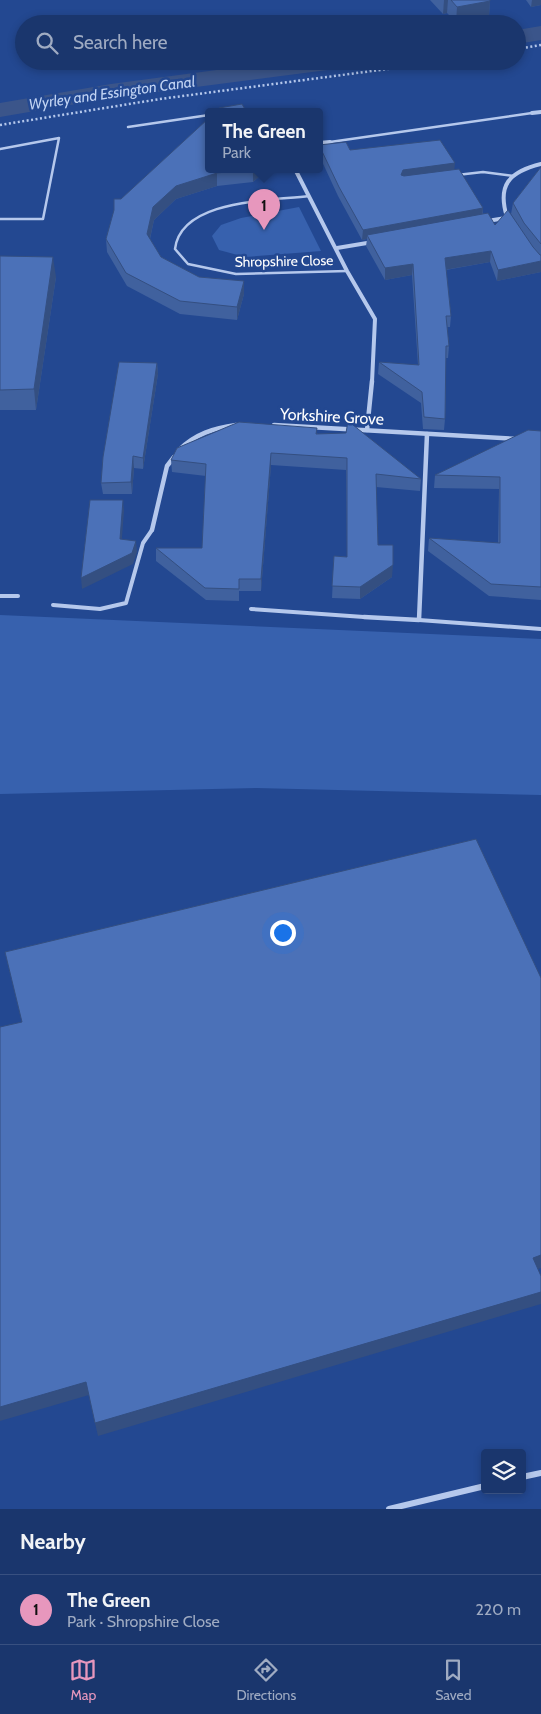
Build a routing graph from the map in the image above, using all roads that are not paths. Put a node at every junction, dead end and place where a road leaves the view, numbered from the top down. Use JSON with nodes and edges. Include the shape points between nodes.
{"nodes":[{"id":1,"x":541,"y":112,"type":"edge"},
{"id":2,"x":532,"y":113,"type":"joint"},
{"id":3,"x":205,"y":116,"type":"edge"},
{"id":4,"x":128,"y":127,"type":"dead end"},
{"id":5,"x":330,"y":142,"type":"joint"},
{"id":6,"x":323,"y":143,"type":"edge"},
{"id":7,"x":0,"y":149,"type":"edge"},
{"id":8,"x":541,"y":164,"type":"edge"},
{"id":9,"x":297,"y":173,"type":"edge"},
{"id":10,"x":456,"y":176,"type":"edge"},
{"id":11,"x":514,"y":176,"type":"junction"},
{"id":12,"x":310,"y":196,"type":"junction"},
{"id":13,"x":507,"y":217,"type":"junction"},
{"id":14,"x":0,"y":219,"type":"edge"},
{"id":15,"x":478,"y":222,"type":"edge"},
{"id":16,"x":512,"y":225,"type":"edge"},
{"id":17,"x":375,"y":241,"type":"edge"},
{"id":18,"x":337,"y":248,"type":"junction"},
{"id":19,"x":347,"y":271,"type":"junction"},
{"id":20,"x":239,"y":424,"type":"edge"},
{"id":21,"x":268,"y":424,"type":"edge"},
{"id":22,"x":367,"y":430,"type":"junction"},
{"id":23,"x":427,"y":434,"type":"junction"},
{"id":24,"x":522,"y":439,"type":"edge"},
{"id":25,"x":152,"y":530,"type":"joint"},
{"id":26,"x":0,"y":596,"type":"edge"},
{"id":27,"x":18,"y":596,"type":"dead end"},
{"id":28,"x":53,"y":605,"type":"dead end"},
{"id":29,"x":251,"y":609,"type":"dead end"},
{"id":30,"x":364,"y":617,"type":"joint"},
{"id":31,"x":419,"y":620,"type":"junction"},
{"id":32,"x":541,"y":629,"type":"edge"},
{"id":33,"x":541,"y":1473,"type":"edge"},
{"id":34,"x":526,"y":1476,"type":"edge"},
{"id":35,"x":481,"y":1487,"type":"edge"},
{"id":36,"x":388,"y":1509,"type":"edge"}],
"edges":[{"from":1,"to":2,"type":"street"},
{"from":2,"to":5,"type":"lane"},
{"from":3,"to":4,"type":"lane"},
{"from":5,"to":6,"type":"street"},
{"from":7,"to":14,"type":"lane","via":[[58,138],[43,219]]},
{"from":8,"to":11,"type":"street","via":[[526,167]]},
{"from":9,"to":12,"type":"street","name":"Shropshire Close"},
{"from":10,"to":11,"type":"lane","via":[[483,172]]},
{"from":11,"to":13,"type":"street","via":[[506,183],[502,196]]},
{"from":12,"to":18,"type":"street","name":"Shropshire Close"},
{"from":12,"to":19,"type":"lane","name":"Shropshire Close","via":[[230,206],[208,212],[189,220],[177,235],[175,249],[188,264],[236,274]]},
{"from":13,"to":15,"type":"street"},
{"from":13,"to":16,"type":"street"},
{"from":17,"to":18,"type":"street","name":"Shropshire Close"},
{"from":18,"to":19,"type":"street","name":"Shropshire Close"},
{"from":19,"to":22,"type":"street","name":"Shropshire Close","via":[[375,319]]},
{"from":20,"to":25,"type":"street","via":[[221,426],[200,434],[180,448],[168,466]]},
{"from":21,"to":22,"type":"street","name":"Yorkshire Grove"},
{"from":22,"to":23,"type":"street","name":"Yorkshire Grove"},
{"from":23,"to":24,"type":"street","name":"Yorkshire Grove"},
{"from":23,"to":31,"type":"street"},
{"from":25,"to":28,"type":"lane","via":[[143,543],[126,604],[106,610]]},
{"from":26,"to":27,"type":"lane"},
{"from":29,"to":30,"type":"lane"},
{"from":30,"to":31,"type":"street"},
{"from":31,"to":32,"type":"lane"},
{"from":33,"to":34,"type":"street"},
{"from":35,"to":36,"type":"street"}]}
